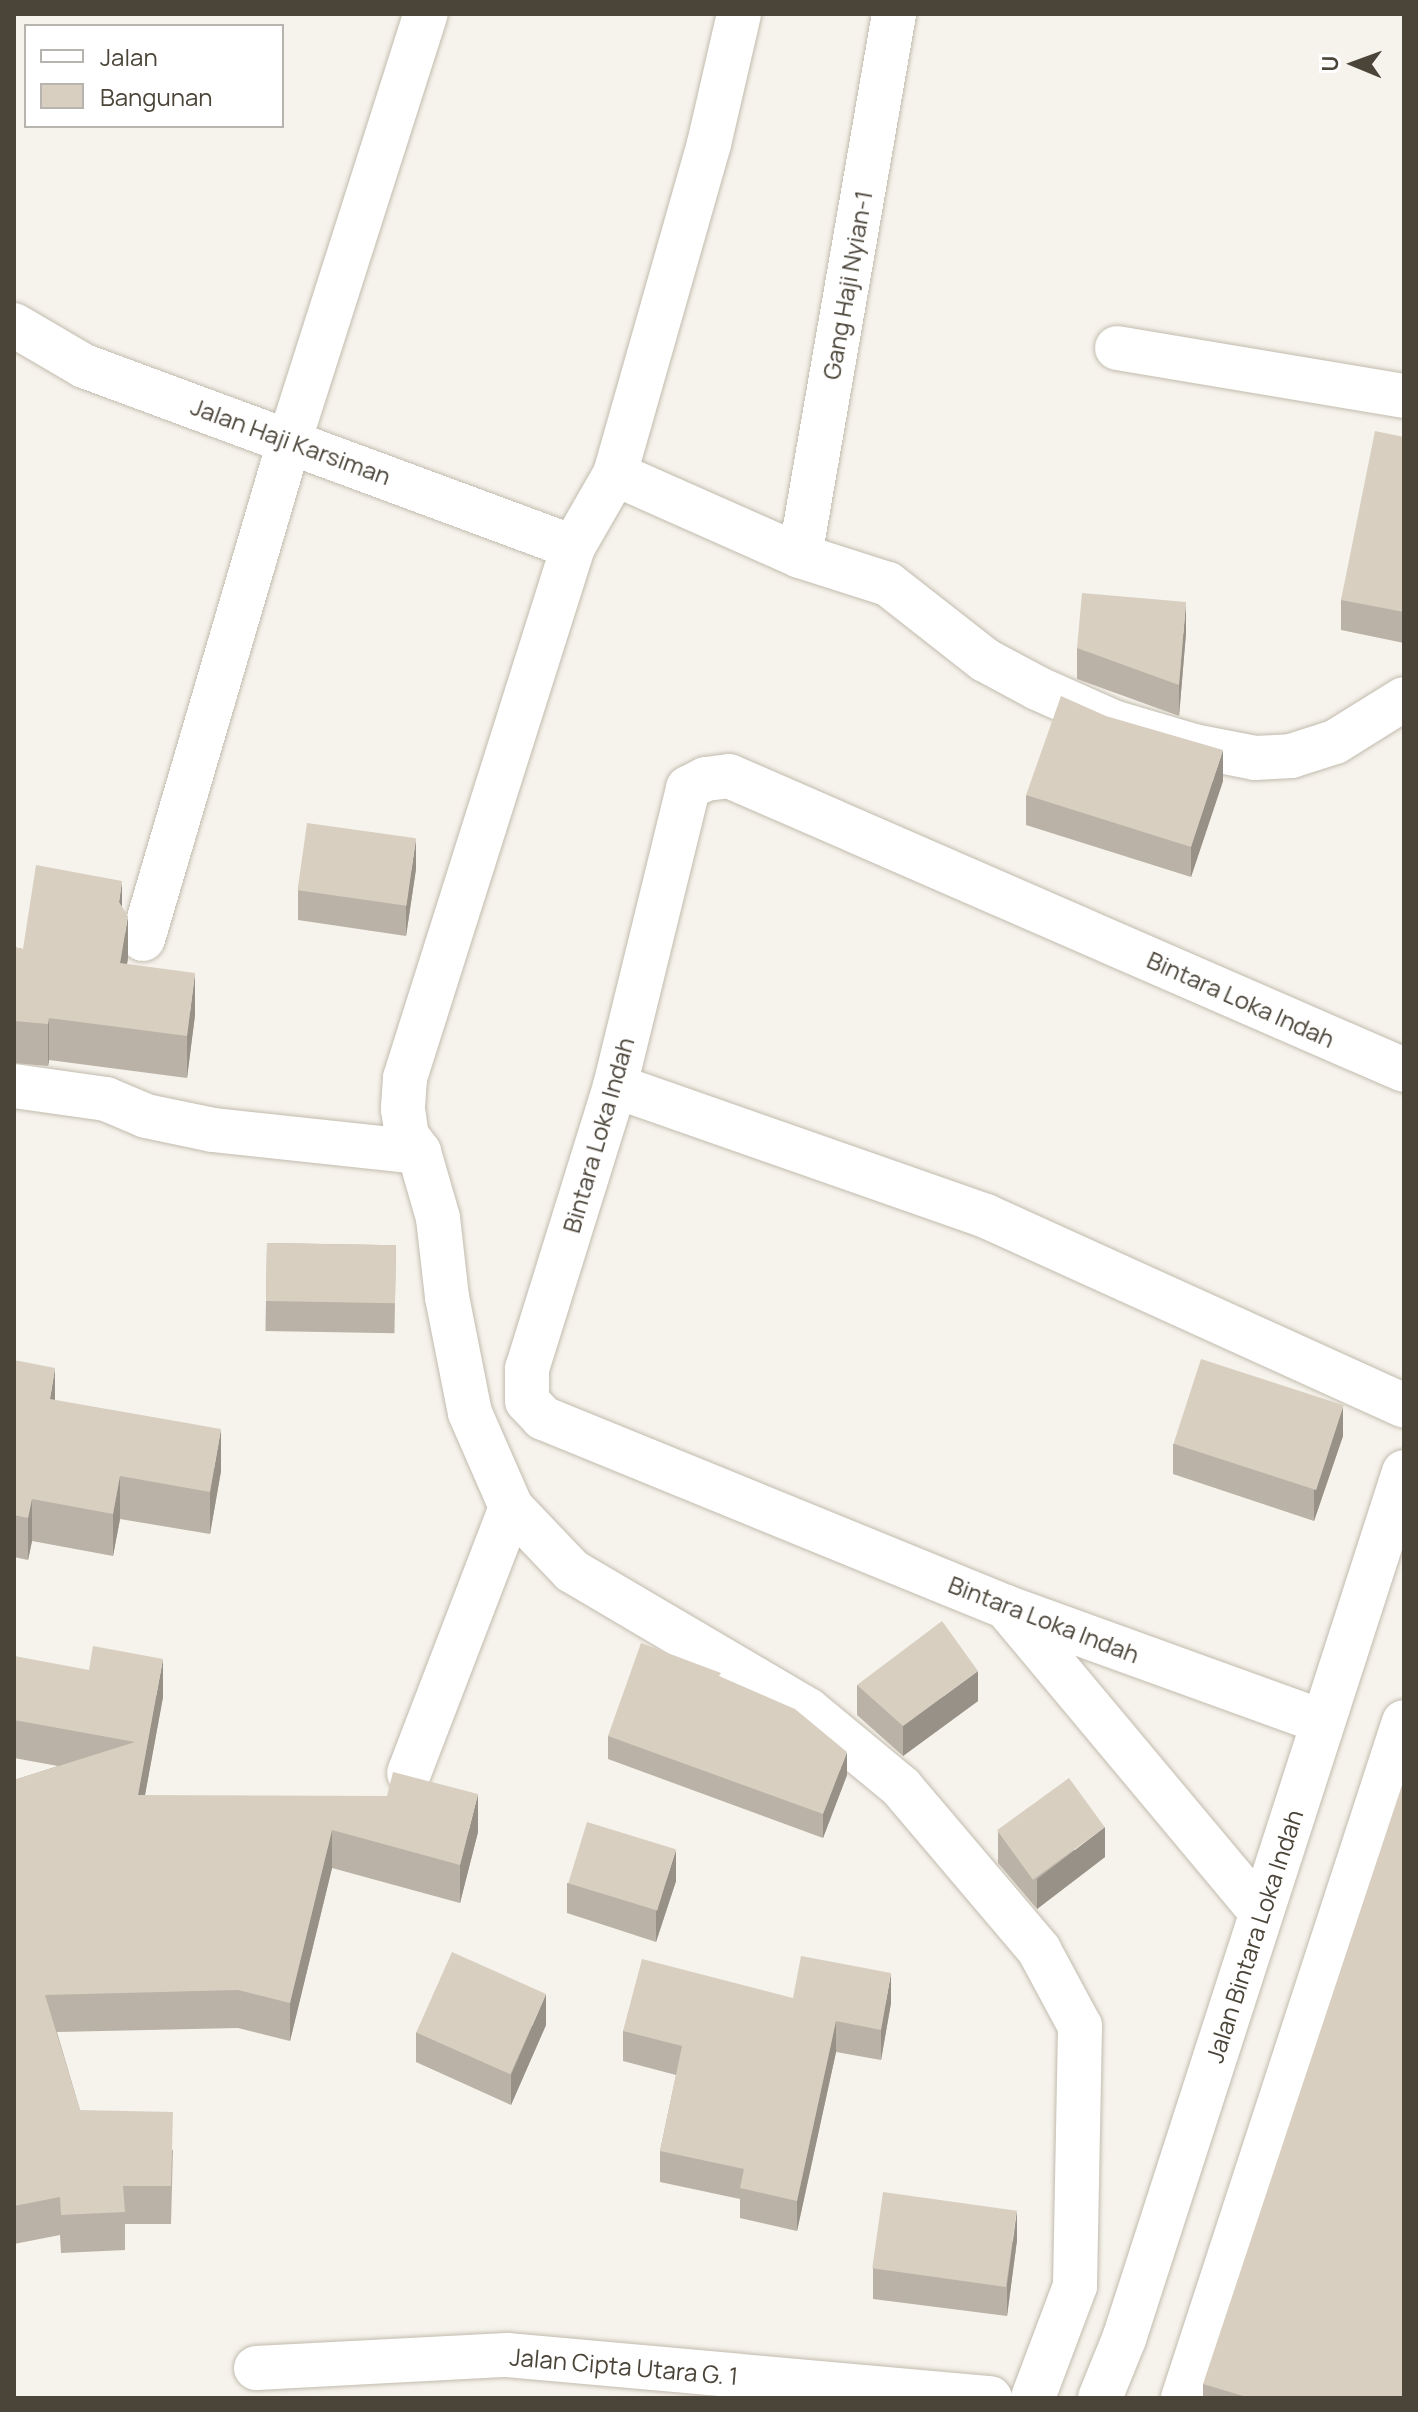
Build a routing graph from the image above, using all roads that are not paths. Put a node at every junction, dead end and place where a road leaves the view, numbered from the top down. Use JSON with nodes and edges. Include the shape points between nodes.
{"nodes":[{"id":1,"x":426,"y":14,"type":"edge"},
{"id":2,"x":739,"y":14,"type":"edge"},
{"id":3,"x":894,"y":14,"type":"edge"},
{"id":4,"x":14,"y":325,"type":"edge"},
{"id":5,"x":1117,"y":348,"type":"dead end"},
{"id":6,"x":1404,"y":396,"type":"edge"},
{"id":7,"x":290,"y":439,"type":"junction"},
{"id":8,"x":615,"y":474,"type":"junction"},
{"id":9,"x":573,"y":547,"type":"junction"},
{"id":10,"x":800,"y":556,"type":"junction"},
{"id":11,"x":1404,"y":699,"type":"edge"},
{"id":12,"x":143,"y":939,"type":"dead end"},
{"id":13,"x":1404,"y":1070,"type":"edge"},
{"id":14,"x":14,"y":1086,"type":"edge"},
{"id":15,"x":615,"y":1086,"type":"junction"},
{"id":16,"x":419,"y":1152,"type":"junction"},
{"id":17,"x":1404,"y":1406,"type":"edge"},
{"id":18,"x":1404,"y":1472,"type":"edge"},
{"id":19,"x":511,"y":1507,"type":"junction"},
{"id":20,"x":1392,"y":1550,"type":"edge"},
{"id":21,"x":1006,"y":1607,"type":"junction"},
{"id":22,"x":1323,"y":1722,"type":"junction"},
{"id":23,"x":1404,"y":1722,"type":"edge"},
{"id":24,"x":409,"y":1773,"type":"edge"},
{"id":25,"x":1261,"y":1912,"type":"junction"},
{"id":26,"x":256,"y":2368,"type":"dead end"},
{"id":27,"x":990,"y":2398,"type":"edge"},
{"id":28,"x":1033,"y":2398,"type":"edge"},
{"id":29,"x":1100,"y":2398,"type":"edge"},
{"id":30,"x":1183,"y":2398,"type":"edge"}],
"edges":[{"from":1,"to":7,"type":"street"},
{"from":2,"to":8,"type":"street","via":[[709,144]]},
{"from":3,"to":10,"type":"street","name":"Gang Haji Nyian-1"},
{"from":4,"to":7,"type":"street","name":"Jalan Haji Karsiman","via":[[84,366]]},
{"from":5,"to":6,"type":"street"},
{"from":7,"to":9,"type":"street","name":"Jalan Haji Karsiman"},
{"from":7,"to":12,"type":"street"},
{"from":8,"to":9,"type":"street"},
{"from":8,"to":10,"type":"street"},
{"from":9,"to":16,"type":"street","via":[[405,1078],[407,1136]]},
{"from":10,"to":11,"type":"street","via":[[888,584],[985,660],[1037,688],[1113,722],[1194,746],[1255,758],[1291,756],[1335,742]]},
{"from":13,"to":15,"type":"street","name":"Bintara Loka Indah","via":[[729,776],[688,788]]},
{"from":14,"to":16,"type":"street","via":[[106,1099],[146,1116],[213,1130]]},
{"from":15,"to":17,"type":"street","via":[[986,1216]]},
{"from":15,"to":21,"type":"street","name":"Bintara Loka Indah","via":[[527,1369],[527,1401],[543,1418]]},
{"from":16,"to":19,"type":"street","via":[[438,1218],[470,1413]]},
{"from":18,"to":20,"type":"street","name":"Jalan Bintara Loka Indah"},
{"from":19,"to":24,"type":"street"},
{"from":19,"to":28,"type":"street","via":[[572,1571],[808,1710],[901,1787],[1039,1950],[1055,1976],[1080,2026],[1075,2286]]},
{"from":20,"to":22,"type":"street","name":"Jalan Bintara Loka Indah"},
{"from":21,"to":22,"type":"street","name":"Bintara Loka Indah"},
{"from":21,"to":25,"type":"street"},
{"from":22,"to":25,"type":"street","name":"Jalan Bintara Loka Indah"},
{"from":23,"to":30,"type":"street"},
{"from":25,"to":29,"type":"street","name":"Jalan Bintara Loka Indah","via":[[1124,2339]]},
{"from":26,"to":27,"type":"street","name":"Jalan Cipta Utara G. 1","via":[[507,2355]]}]}
